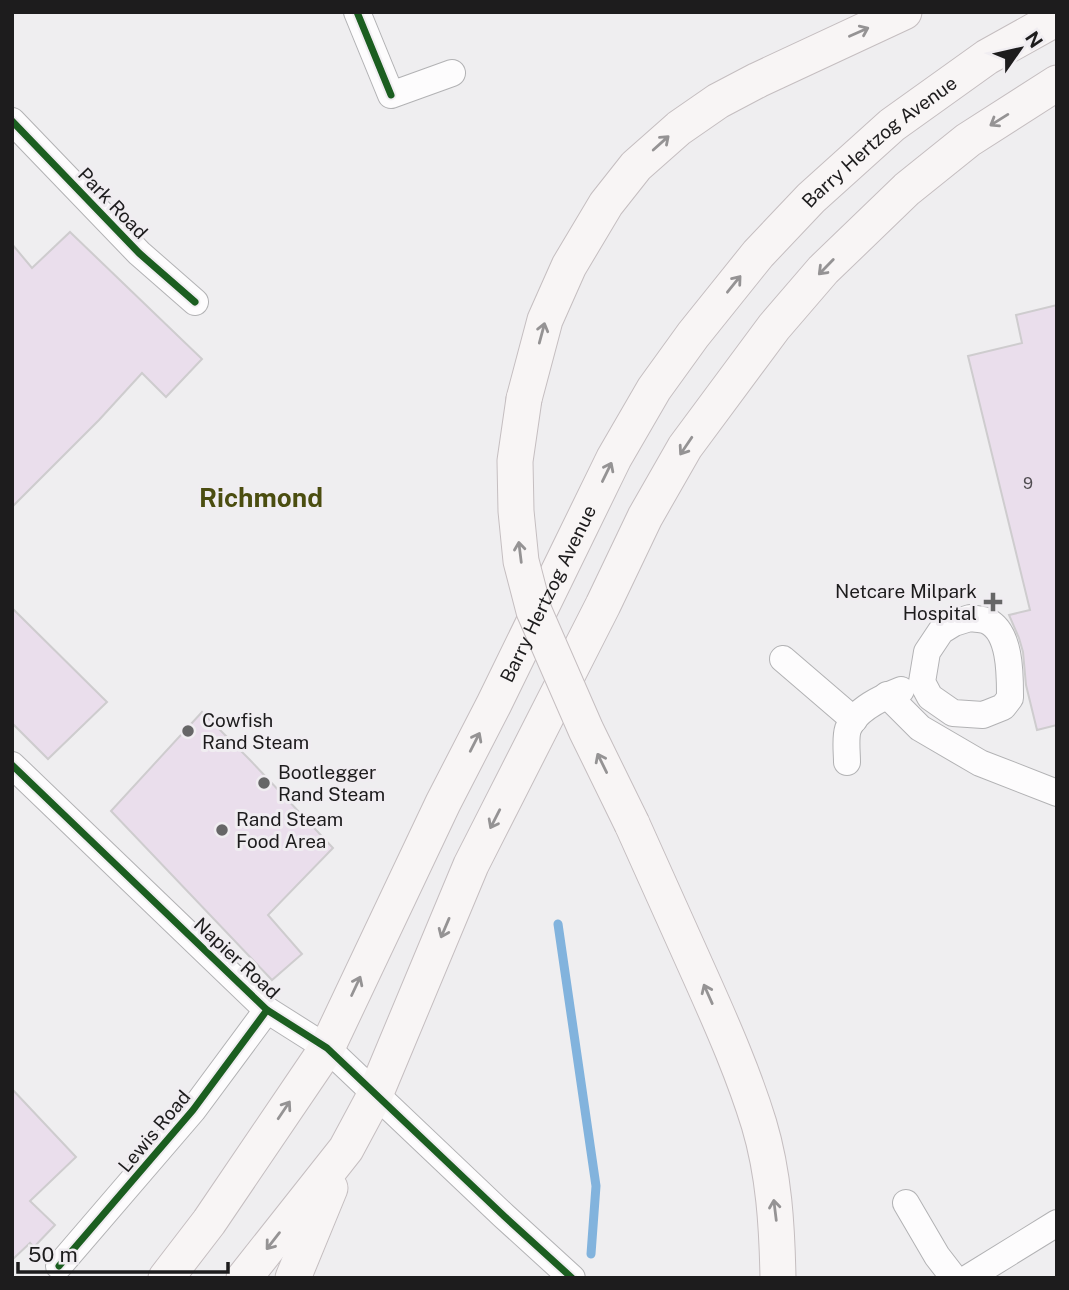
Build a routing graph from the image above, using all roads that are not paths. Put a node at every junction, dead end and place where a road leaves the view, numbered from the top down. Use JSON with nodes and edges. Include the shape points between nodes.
{"nodes":[{"id":1,"x":357,"y":12,"type":"edge"},
{"id":2,"x":904,"y":12,"type":"edge"},
{"id":3,"x":1057,"y":18,"type":"edge"},
{"id":4,"x":452,"y":74,"type":"dead end"},
{"id":5,"x":1057,"y":83,"type":"edge"},
{"id":6,"x":12,"y":121,"type":"edge"},
{"id":7,"x":195,"y":303,"type":"dead end"},
{"id":8,"x":783,"y":659,"type":"dead end"},
{"id":9,"x":922,"y":682,"type":"dead end"},
{"id":10,"x":887,"y":695,"type":"junction"},
{"id":11,"x":855,"y":720,"type":"junction"},
{"id":12,"x":846,"y":762,"type":"dead end"},
{"id":13,"x":12,"y":765,"type":"edge"},
{"id":14,"x":1057,"y":793,"type":"edge"},
{"id":15,"x":267,"y":1010,"type":"junction"},
{"id":16,"x":327,"y":1048,"type":"junction"},
{"id":17,"x":375,"y":1095,"type":"junction"},
{"id":18,"x":346,"y":1149,"type":"junction"},
{"id":19,"x":906,"y":1203,"type":"dead end"},
{"id":20,"x":1057,"y":1223,"type":"edge"},
{"id":21,"x":59,"y":1266,"type":"dead end"},
{"id":22,"x":166,"y":1278,"type":"edge"},
{"id":23,"x":244,"y":1278,"type":"edge"},
{"id":24,"x":293,"y":1278,"type":"edge"},
{"id":25,"x":572,"y":1278,"type":"edge"},
{"id":26,"x":778,"y":1278,"type":"edge"},
{"id":27,"x":954,"y":1278,"type":"edge"},
{"id":28,"x":968,"y":1278,"type":"edge"}],
"edges":[{"from":1,"to":4,"type":"street","via":[[391,95]]},
{"from":26,"to":2,"type":"main road","one_way":true,"bridge":true,"via":[[772,1184],[760,1126],[716,1011],[534,611],[521,561],[515,461],[524,399],[545,320],[569,266],[606,204],[636,166],[718,101]]},
{"from":16,"to":3,"type":"main road","name":"Barry Hertzog Avenue","one_way":true,"via":[[614,458],[654,389],[758,254],[811,198],[892,125],[988,57]]},
{"from":5,"to":17,"type":"main road","one_way":true,"via":[[968,140],[906,189],[823,270],[774,327],[685,447],[645,517],[471,865]]},
{"from":6,"to":7,"type":"street","name":"Park Road","via":[[139,253]]},
{"from":8,"to":11,"type":"street"},
{"from":9,"to":10,"type":"street"},
{"from":10,"to":11,"type":"street"},
{"from":10,"to":14,"type":"street","via":[[920,728],[980,763]]},
{"from":11,"to":12,"type":"street","via":[[848,729]]},
{"from":13,"to":15,"type":"street","name":"Napier Road"},
{"from":15,"to":16,"type":"street","name":"Napier Road"},
{"from":15,"to":21,"type":"street","name":"Lewis Road","via":[[192,1110]]},
{"from":16,"to":17,"type":"street","name":"Napier Road"},
{"from":22,"to":16,"type":"main road","name":"Barry Hertzog Avenue","one_way":true},
{"from":17,"to":18,"type":"main road"},
{"from":17,"to":25,"type":"street","name":"Napier Road"},
{"from":18,"to":23,"type":"main road","one_way":true},
{"from":18,"to":24,"type":"main road"},
{"from":19,"to":27,"type":"street"},
{"from":20,"to":28,"type":"street"}]}
